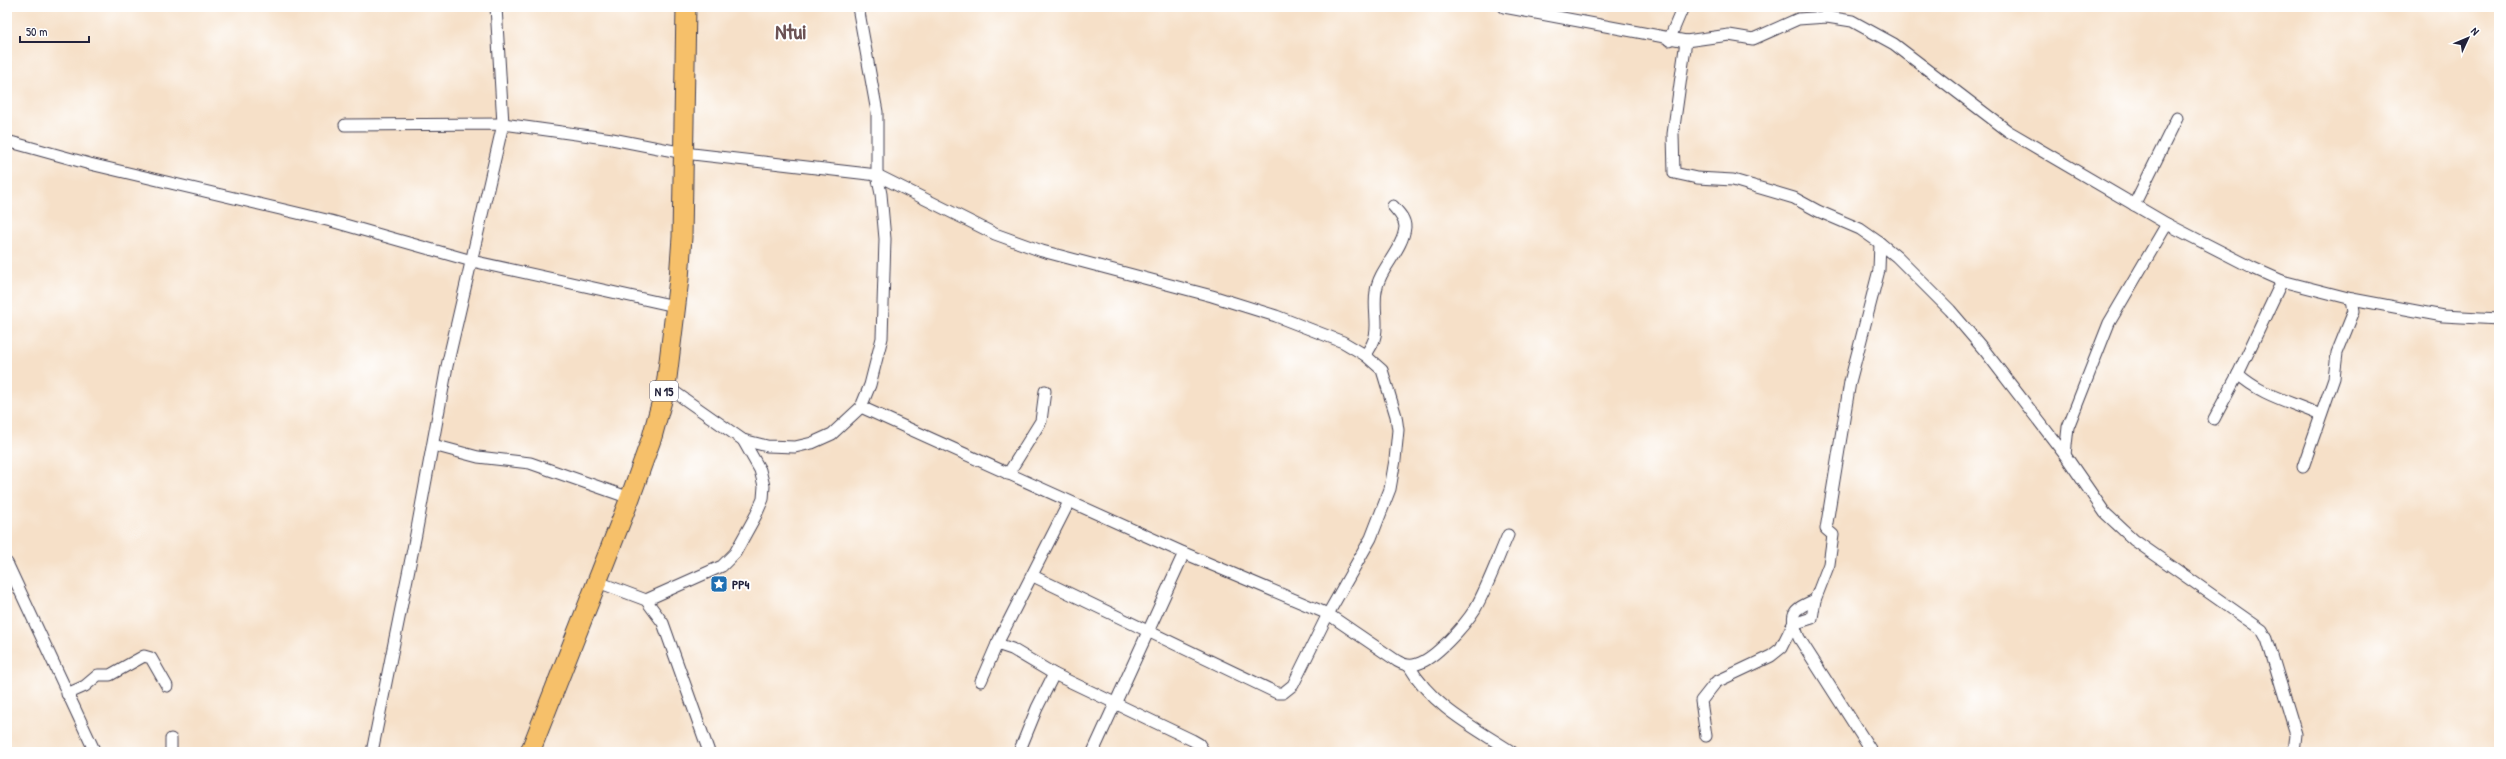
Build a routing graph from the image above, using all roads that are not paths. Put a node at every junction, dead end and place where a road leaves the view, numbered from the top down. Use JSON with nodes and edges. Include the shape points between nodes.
{"nodes":[{"id":1,"x":496,"y":7,"type":"edge"},
{"id":2,"x":686,"y":7,"type":"edge"},
{"id":3,"x":858,"y":7,"type":"edge"},
{"id":4,"x":1504,"y":7,"type":"edge"},
{"id":5,"x":1683,"y":7,"type":"edge"},
{"id":6,"x":1669,"y":40,"type":"junction"},
{"id":7,"x":1686,"y":42,"type":"junction"},
{"id":8,"x":2177,"y":118,"type":"dead end"},
{"id":9,"x":503,"y":124,"type":"junction"},
{"id":10,"x":345,"y":125,"type":"dead end"},
{"id":11,"x":7,"y":141,"type":"edge"},
{"id":12,"x":684,"y":153,"type":"junction"},
{"id":13,"x":877,"y":175,"type":"junction"},
{"id":14,"x":2134,"y":205,"type":"junction"},
{"id":15,"x":1393,"y":206,"type":"dead end"},
{"id":16,"x":2167,"y":224,"type":"junction"},
{"id":17,"x":1880,"y":243,"type":"junction"},
{"id":18,"x":472,"y":261,"type":"junction"},
{"id":19,"x":2282,"y":281,"type":"junction"},
{"id":20,"x":2352,"y":299,"type":"junction"},
{"id":21,"x":675,"y":306,"type":"junction"},
{"id":22,"x":2499,"y":319,"type":"edge"},
{"id":23,"x":1365,"y":355,"type":"junction"},
{"id":24,"x":2238,"y":374,"type":"junction"},
{"id":25,"x":666,"y":386,"type":"junction"},
{"id":26,"x":1045,"y":392,"type":"dead end"},
{"id":27,"x":861,"y":407,"type":"junction"},
{"id":28,"x":2320,"y":415,"type":"junction"},
{"id":29,"x":2214,"y":419,"type":"dead end"},
{"id":30,"x":743,"y":440,"type":"junction"},
{"id":31,"x":433,"y":445,"type":"junction"},
{"id":32,"x":2065,"y":455,"type":"junction"},
{"id":33,"x":2303,"y":467,"type":"dead end"},
{"id":34,"x":1008,"y":474,"type":"junction"},
{"id":35,"x":630,"y":498,"type":"junction"},
{"id":36,"x":1069,"y":502,"type":"junction"},
{"id":37,"x":1508,"y":535,"type":"dead end"},
{"id":38,"x":1184,"y":553,"type":"junction"},
{"id":39,"x":7,"y":563,"type":"edge"},
{"id":40,"x":1033,"y":576,"type":"junction"},
{"id":41,"x":598,"y":582,"type":"junction"},
{"id":42,"x":646,"y":600,"type":"junction"},
{"id":43,"x":1815,"y":600,"type":"junction"},
{"id":44,"x":1328,"y":614,"type":"junction"},
{"id":45,"x":1793,"y":624,"type":"junction"},
{"id":46,"x":1148,"y":631,"type":"junction"},
{"id":47,"x":999,"y":640,"type":"junction"},
{"id":48,"x":1409,"y":666,"type":"junction"},
{"id":49,"x":1054,"y":674,"type":"junction"},
{"id":50,"x":982,"y":681,"type":"dead end"},
{"id":51,"x":167,"y":686,"type":"dead end"},
{"id":52,"x":67,"y":694,"type":"junction"},
{"id":53,"x":1115,"y":704,"type":"junction"},
{"id":54,"x":1706,"y":736,"type":"dead end"},
{"id":55,"x":171,"y":739,"type":"dead end"},
{"id":56,"x":95,"y":752,"type":"edge"},
{"id":57,"x":171,"y":752,"type":"edge"},
{"id":58,"x":372,"y":752,"type":"edge"},
{"id":59,"x":530,"y":752,"type":"edge"},
{"id":60,"x":710,"y":752,"type":"edge"},
{"id":61,"x":1019,"y":752,"type":"edge"},
{"id":62,"x":1093,"y":752,"type":"edge"},
{"id":63,"x":1204,"y":752,"type":"edge"},
{"id":64,"x":1512,"y":752,"type":"edge"},
{"id":65,"x":1872,"y":752,"type":"edge"},
{"id":66,"x":2294,"y":752,"type":"edge"}],
"edges":[{"from":1,"to":9,"type":"street"},
{"from":2,"to":12,"type":"highway","number":"N 15"},
{"from":3,"to":13,"type":"street","via":[[877,112]]},
{"from":4,"to":6,"type":"street"},
{"from":5,"to":6,"type":"street"},
{"from":6,"to":7,"type":"street"},
{"from":7,"to":14,"type":"street","via":[[1729,35],[1753,39],[1798,20],[1833,17],[1852,21],[1894,44],[2008,131]]},
{"from":7,"to":17,"type":"street","via":[[1673,134],[1674,173],[1697,178],[1733,180],[1794,198],[1860,229]]},
{"from":8,"to":14,"type":"street"},
{"from":9,"to":10,"type":"street"},
{"from":9,"to":12,"type":"street","via":[[612,139]]},
{"from":9,"to":18,"type":"street"},
{"from":11,"to":18,"type":"street","via":[[90,164],[331,220]]},
{"from":12,"to":13,"type":"street"},
{"from":12,"to":21,"type":"highway","number":"N 15","via":[[682,237]]},
{"from":13,"to":23,"type":"street","via":[[995,234],[1042,251],[1212,296],[1269,314],[1311,328]]},
{"from":13,"to":27,"type":"street","via":[[885,239],[884,327],[870,385]]},
{"from":14,"to":16,"type":"street"},
{"from":15,"to":23,"type":"street","via":[[1402,218],[1404,231],[1376,291],[1376,335],[1374,345]]},
{"from":16,"to":19,"type":"street"},
{"from":16,"to":32,"type":"street","via":[[2107,328],[2068,427]]},
{"from":17,"to":32,"type":"street","via":[[1898,257],[1950,310],[2019,393]]},
{"from":17,"to":43,"type":"street","via":[[1879,270],[1850,382],[1826,529],[1833,535],[1829,564]]},
{"from":18,"to":21,"type":"street"},
{"from":18,"to":31,"type":"street","via":[[447,366]]},
{"from":19,"to":20,"type":"street"},
{"from":19,"to":24,"type":"street"},
{"from":20,"to":22,"type":"street","via":[[2443,316]]},
{"from":20,"to":28,"type":"street","via":[[2354,311],[2337,353],[2334,378]]},
{"from":21,"to":25,"type":"highway","number":"N 15"},
{"from":23,"to":44,"type":"street","via":[[1382,370],[1391,397],[1398,430],[1396,460],[1390,489],[1371,538]]},
{"from":24,"to":28,"type":"street","via":[[2272,397],[2294,403]]},
{"from":24,"to":29,"type":"street"},
{"from":25,"to":30,"type":"street"},
{"from":25,"to":35,"type":"highway","number":"N 15","via":[[652,437]]},
{"from":26,"to":34,"type":"street","via":[[1041,421]]},
{"from":27,"to":30,"type":"street","via":[[832,434],[812,443],[780,448]]},
{"from":27,"to":34,"type":"street"},
{"from":28,"to":33,"type":"street"},
{"from":30,"to":42,"type":"street","via":[[760,470],[764,486],[763,499],[735,553],[722,566]]},
{"from":31,"to":35,"type":"street","via":[[478,457],[530,463]]},
{"from":31,"to":58,"type":"street"},
{"from":32,"to":66,"type":"street","via":[[2105,513],[2134,540],[2262,630],[2296,734]]},
{"from":34,"to":36,"type":"street"},
{"from":35,"to":41,"type":"highway","number":"N 15"},
{"from":36,"to":38,"type":"street"},
{"from":36,"to":40,"type":"street"},
{"from":37,"to":48,"type":"street","via":[[1474,610],[1444,645],[1419,664]]},
{"from":38,"to":44,"type":"street"},
{"from":38,"to":46,"type":"street"},
{"from":39,"to":52,"type":"street"},
{"from":40,"to":46,"type":"street"},
{"from":40,"to":47,"type":"street"},
{"from":41,"to":42,"type":"street"},
{"from":41,"to":59,"type":"highway","number":"N 15"},
{"from":42,"to":60,"type":"street","via":[[663,623]]},
{"from":43,"to":45,"type":"street","via":[[1795,610]]},
{"from":43,"to":45,"type":"street","via":[[1812,618]]},
{"from":44,"to":46,"type":"street","via":[[1293,685],[1283,693],[1277,693]]},
{"from":44,"to":48,"type":"street","via":[[1397,661]]},
{"from":45,"to":54,"type":"street","via":[[1781,648],[1776,652],[1716,682],[1707,692],[1701,701]]},
{"from":45,"to":65,"type":"street","via":[[1799,638]]},
{"from":46,"to":53,"type":"street"},
{"from":47,"to":49,"type":"street"},
{"from":47,"to":50,"type":"street"},
{"from":48,"to":64,"type":"street","via":[[1419,683],[1434,700],[1454,716]]},
{"from":49,"to":53,"type":"street"},
{"from":49,"to":61,"type":"street"},
{"from":51,"to":52,"type":"street","via":[[151,658],[144,656],[110,675],[98,675],[85,686]]},
{"from":52,"to":56,"type":"street"},
{"from":53,"to":62,"type":"street"},
{"from":53,"to":63,"type":"street","via":[[1192,740],[1199,744]]},
{"from":55,"to":57,"type":"street"}]}
